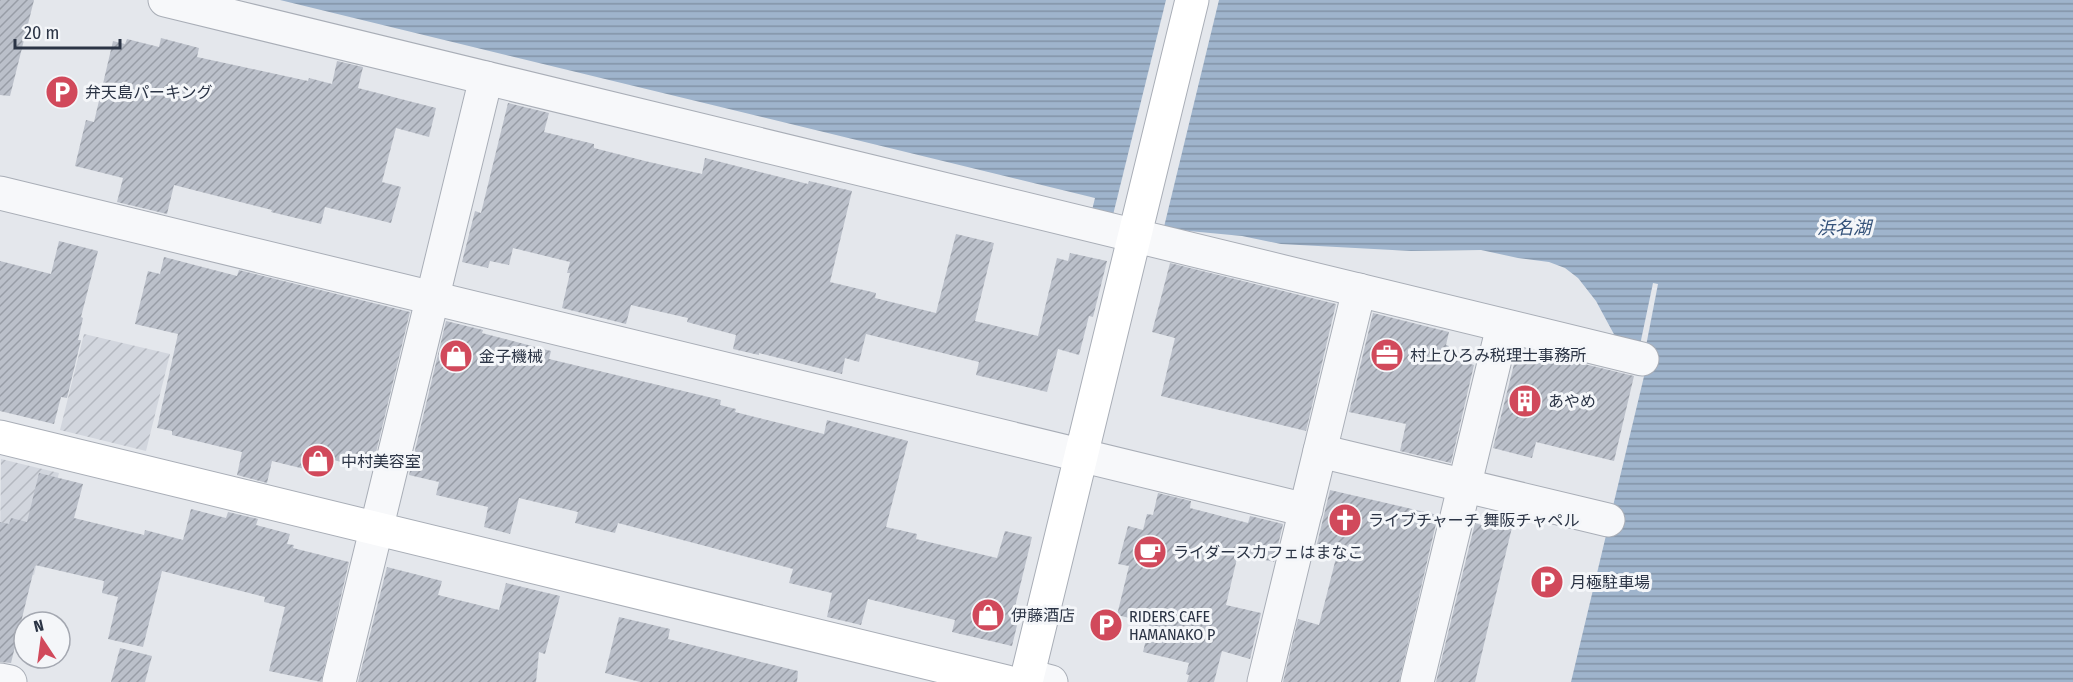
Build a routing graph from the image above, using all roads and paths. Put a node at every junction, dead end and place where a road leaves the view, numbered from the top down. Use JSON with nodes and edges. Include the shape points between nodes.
{"nodes":[{"id":1,"x":165,"y":0,"type":"edge"},
{"id":2,"x":1192,"y":0,"type":"edge"},
{"id":3,"x":486,"y":78,"type":"junction"},
{"id":4,"x":0,"y":193,"type":"edge"},
{"id":5,"x":1136,"y":232,"type":"junction"},
{"id":6,"x":1359,"y":290,"type":"junction"},
{"id":7,"x":432,"y":298,"type":"junction"},
{"id":8,"x":1503,"y":326,"type":"junction"},
{"id":9,"x":1642,"y":359,"type":"dead end"},
{"id":10,"x":0,"y":437,"type":"edge"},
{"id":11,"x":1320,"y":451,"type":"junction"},
{"id":12,"x":1081,"y":456,"type":"junction"},
{"id":13,"x":1465,"y":486,"type":"junction"},
{"id":14,"x":1306,"y":510,"type":"junction"},
{"id":15,"x":1608,"y":520,"type":"dead end"},
{"id":16,"x":376,"y":529,"type":"junction"},
{"id":17,"x":0,"y":680,"type":"edge"},
{"id":18,"x":1028,"y":681,"type":"edge"},
{"id":19,"x":10,"y":682,"type":"edge"},
{"id":20,"x":339,"y":682,"type":"edge"},
{"id":21,"x":1264,"y":682,"type":"edge"},
{"id":22,"x":1416,"y":682,"type":"edge"}],
"edges":[{"from":1,"to":3,"type":"street"},
{"from":2,"to":5,"type":"street"},
{"from":3,"to":5,"type":"street"},
{"from":3,"to":7,"type":"street"},
{"from":4,"to":7,"type":"street"},
{"from":5,"to":6,"type":"street"},
{"from":5,"to":12,"type":"street"},
{"from":6,"to":8,"type":"street"},
{"from":6,"to":11,"type":"street"},
{"from":7,"to":12,"type":"street"},
{"from":7,"to":16,"type":"street"},
{"from":8,"to":9,"type":"street"},
{"from":8,"to":13,"type":"street"},
{"from":10,"to":16,"type":"street"},
{"from":11,"to":13,"type":"street"},
{"from":11,"to":14,"type":"street"},
{"from":12,"to":14,"type":"street"},
{"from":12,"to":18,"type":"street"},
{"from":13,"to":15,"type":"street"},
{"from":13,"to":22,"type":"street"},
{"from":14,"to":21,"type":"street"},
{"from":16,"to":18,"type":"street"},
{"from":16,"to":20,"type":"street"},
{"from":17,"to":19,"type":"street"}]}
